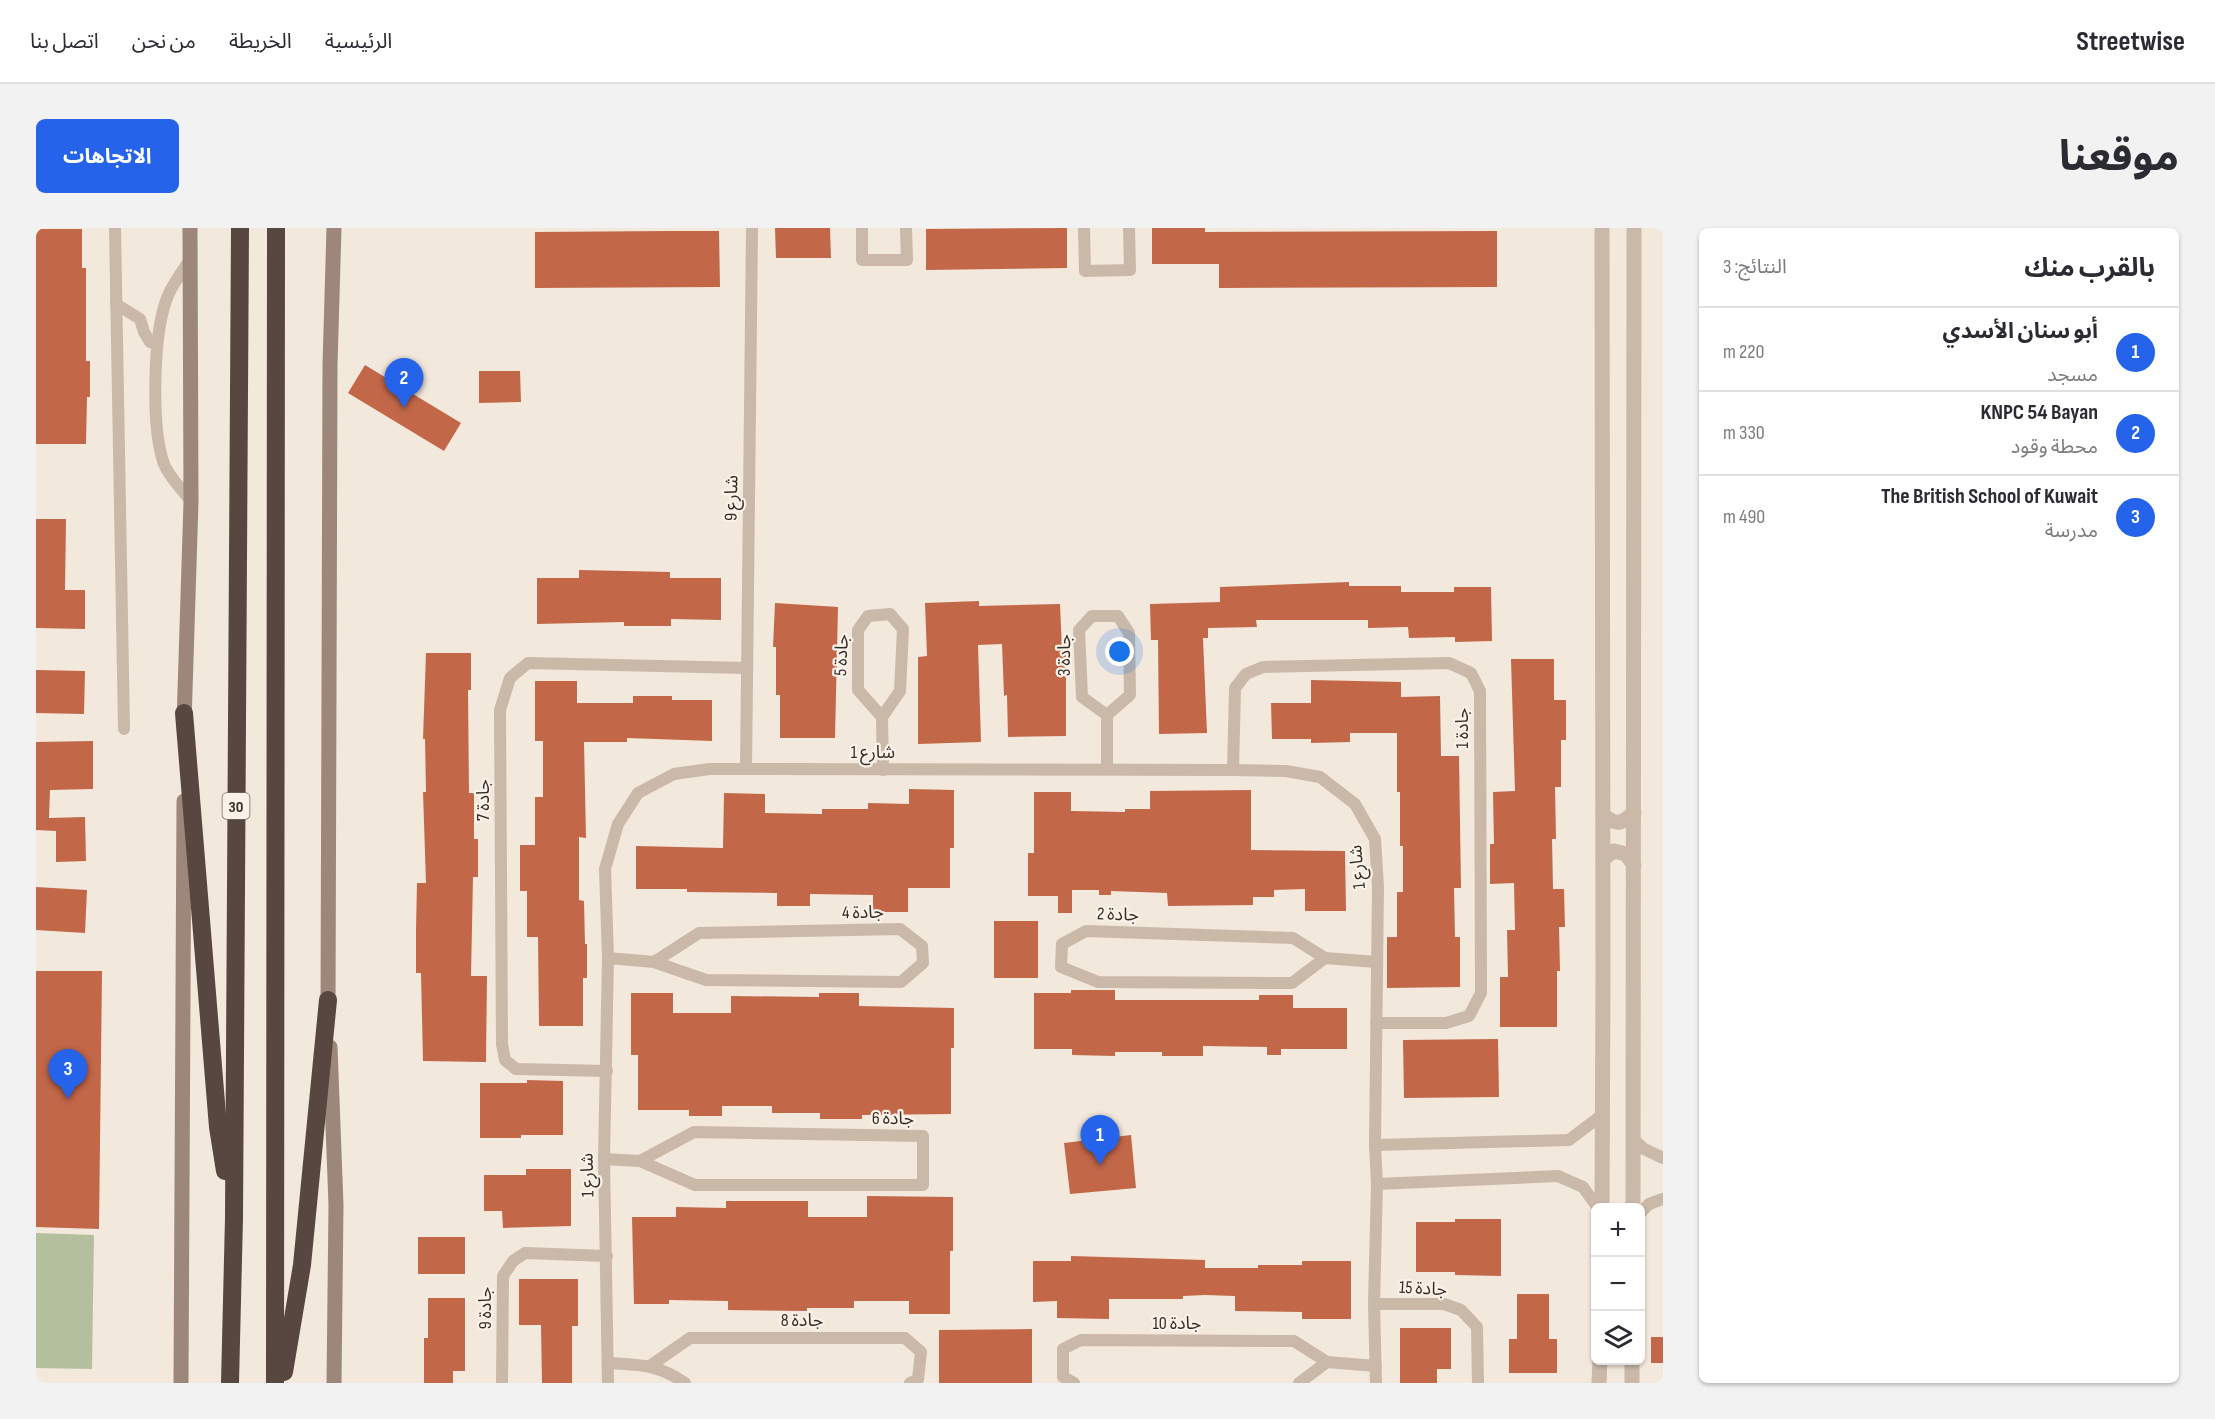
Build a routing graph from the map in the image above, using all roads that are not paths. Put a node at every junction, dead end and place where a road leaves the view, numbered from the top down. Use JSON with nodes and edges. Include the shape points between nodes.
{"nodes":[{"id":1,"x":115,"y":228,"type":"edge"},
{"id":2,"x":190,"y":228,"type":"edge"},
{"id":3,"x":240,"y":228,"type":"edge"},
{"id":4,"x":276,"y":228,"type":"edge"},
{"id":5,"x":334,"y":228,"type":"edge"},
{"id":6,"x":752,"y":228,"type":"edge"},
{"id":7,"x":862,"y":228,"type":"edge"},
{"id":8,"x":906,"y":228,"type":"edge"},
{"id":9,"x":1084,"y":228,"type":"edge"},
{"id":10,"x":1129,"y":228,"type":"edge"},
{"id":11,"x":1602,"y":228,"type":"edge"},
{"id":12,"x":1634,"y":228,"type":"edge"},
{"id":13,"x":191,"y":257,"type":"junction"},
{"id":14,"x":116,"y":304,"type":"junction"},
{"id":15,"x":156,"y":343,"type":"junction"},
{"id":16,"x":191,"y":502,"type":"junction"},
{"id":17,"x":747,"y":668,"type":"junction"},
{"id":18,"x":184,"y":713,"type":"junction"},
{"id":19,"x":1107,"y":715,"type":"junction"},
{"id":20,"x":882,"y":717,"type":"junction"},
{"id":21,"x":124,"y":729,"type":"dead end"},
{"id":22,"x":1107,"y":768,"type":"junction"},
{"id":23,"x":746,"y":769,"type":"junction"},
{"id":24,"x":883,"y":770,"type":"junction"},
{"id":25,"x":1233,"y":770,"type":"junction"},
{"id":26,"x":1634,"y":813,"type":"junction"},
{"id":27,"x":1603,"y":815,"type":"junction"},
{"id":28,"x":1603,"y":860,"type":"junction"},
{"id":29,"x":1634,"y":865,"type":"junction"},
{"id":30,"x":608,"y":958,"type":"junction"},
{"id":31,"x":1325,"y":958,"type":"junction"},
{"id":32,"x":654,"y":962,"type":"junction"},
{"id":33,"x":1376,"y":962,"type":"junction"},
{"id":34,"x":328,"y":1000,"type":"junction"},
{"id":35,"x":1376,"y":1023,"type":"junction"},
{"id":36,"x":607,"y":1071,"type":"junction"},
{"id":37,"x":1602,"y":1115,"type":"junction"},
{"id":38,"x":1633,"y":1139,"type":"junction"},
{"id":39,"x":1375,"y":1145,"type":"junction"},
{"id":40,"x":1663,"y":1158,"type":"edge"},
{"id":41,"x":604,"y":1159,"type":"junction"},
{"id":42,"x":640,"y":1161,"type":"junction"},
{"id":43,"x":1377,"y":1184,"type":"junction"},
{"id":44,"x":1663,"y":1198,"type":"edge"},
{"id":45,"x":1596,"y":1203,"type":"edge"},
{"id":46,"x":1600,"y":1203,"type":"edge"},
{"id":47,"x":1633,"y":1203,"type":"edge"},
{"id":48,"x":1645,"y":1208,"type":"edge"},
{"id":49,"x":234,"y":1218,"type":"junction"},
{"id":50,"x":607,"y":1257,"type":"junction"},
{"id":51,"x":1374,"y":1304,"type":"junction"},
{"id":52,"x":1327,"y":1362,"type":"junction"},
{"id":53,"x":608,"y":1363,"type":"junction"},
{"id":54,"x":1600,"y":1365,"type":"edge"},
{"id":55,"x":1632,"y":1365,"type":"edge"},
{"id":56,"x":650,"y":1366,"type":"junction"},
{"id":57,"x":1376,"y":1366,"type":"junction"},
{"id":58,"x":181,"y":1383,"type":"edge"},
{"id":59,"x":230,"y":1383,"type":"edge"},
{"id":60,"x":275,"y":1383,"type":"edge"},
{"id":61,"x":282,"y":1383,"type":"edge"},
{"id":62,"x":334,"y":1383,"type":"edge"},
{"id":63,"x":502,"y":1383,"type":"edge"},
{"id":64,"x":608,"y":1383,"type":"edge"},
{"id":65,"x":684,"y":1383,"type":"edge"},
{"id":66,"x":910,"y":1383,"type":"edge"},
{"id":67,"x":1074,"y":1383,"type":"edge"},
{"id":68,"x":1299,"y":1383,"type":"edge"},
{"id":69,"x":1376,"y":1383,"type":"edge"},
{"id":70,"x":1478,"y":1383,"type":"edge"},
{"id":71,"x":1599,"y":1383,"type":"edge"},
{"id":72,"x":1632,"y":1383,"type":"edge"}],
"edges":[{"from":1,"to":14,"type":"street"},
{"from":2,"to":13,"type":"main road"},
{"from":3,"to":49,"type":"highway","number":"30"},
{"from":4,"to":60,"type":"highway","number":"30"},
{"from":5,"to":34,"type":"main road"},
{"from":6,"to":17,"type":"street","name":"شارع 9"},
{"from":7,"to":8,"type":"street","via":[[862,260],[907,260]]},
{"from":9,"to":10,"type":"street","via":[[1085,271],[1130,270]]},
{"from":11,"to":27,"type":"street"},
{"from":12,"to":26,"type":"street"},
{"from":13,"to":15,"type":"street","via":[[167,298]]},
{"from":13,"to":16,"type":"main road"},
{"from":14,"to":15,"type":"street","via":[[140,319],[147,338]]},
{"from":14,"to":21,"type":"street"},
{"from":15,"to":16,"type":"street","via":[[159,434],[165,465]]},
{"from":16,"to":18,"type":"main road"},
{"from":17,"to":23,"type":"street","name":"شارع 9"},
{"from":17,"to":36,"type":"street","name":"جادة 7","via":[[528,663],[510,678],[500,710],[505,1060],[516,1069]]},
{"from":18,"to":49,"type":"highway","via":[[218,1127]]},
{"from":18,"to":58,"type":"main road"},
{"from":19,"to":19,"type":"street","name":"جادة 3","via":[[1082,697],[1079,630],[1092,616],[1118,616],[1129,633],[1130,695]]},
{"from":19,"to":22,"type":"street"},
{"from":20,"to":20,"type":"street","name":"جادة 5","via":[[858,690],[858,630],[868,616],[890,614],[903,629],[900,691]]},
{"from":20,"to":24,"type":"street"},
{"from":22,"to":24,"type":"street","name":"شارع 1"},
{"from":22,"to":25,"type":"street","name":"شارع 1"},
{"from":23,"to":24,"type":"street","name":"شارع 1"},
{"from":23,"to":30,"type":"street","name":"شارع 1","via":[[674,774],[638,793],[618,824],[605,869]]},
{"from":25,"to":33,"type":"street","name":"شارع 1","via":[[1286,771],[1320,777],[1355,804],[1375,839]]},
{"from":25,"to":35,"type":"street","name":"جادة 1","via":[[1235,688],[1246,674],[1263,667],[1449,663],[1471,673],[1480,691],[1481,993],[1469,1016],[1446,1023]]},
{"from":26,"to":27,"type":"street","via":[[1621,823]]},
{"from":26,"to":29,"type":"street"},
{"from":27,"to":28,"type":"street"},
{"from":28,"to":29,"type":"street","via":[[1614,851],[1626,854]]},
{"from":28,"to":37,"type":"street"},
{"from":29,"to":38,"type":"street"},
{"from":30,"to":32,"type":"street","name":"جادة 4"},
{"from":30,"to":36,"type":"street","name":"شارع 1"},
{"from":31,"to":31,"type":"street","name":"جادة 2","via":[[1292,983],[1098,982],[1061,967],[1062,944],[1086,931],[1293,938]]},
{"from":31,"to":33,"type":"street","name":"جادة 2"},
{"from":32,"to":32,"type":"street","name":"جادة 4","via":[[706,980],[901,982],[923,963],[922,946],[900,929],[699,933]]},
{"from":33,"to":35,"type":"street","name":"شارع 1"},
{"from":34,"to":61,"type":"highway","via":[[302,1265]]},
{"from":34,"to":62,"type":"main road","via":[[336,1205]]},
{"from":35,"to":39,"type":"street","name":"شارع 1"},
{"from":36,"to":41,"type":"street","name":"شارع 1"},
{"from":37,"to":39,"type":"street","via":[[1569,1140]]},
{"from":37,"to":46,"type":"street"},
{"from":38,"to":40,"type":"street"},
{"from":38,"to":47,"type":"street"},
{"from":39,"to":43,"type":"street","name":"شارع 1"},
{"from":41,"to":42,"type":"street","name":"جادة 6"},
{"from":41,"to":50,"type":"street","name":"شارع 1"},
{"from":42,"to":42,"type":"street","name":"جادة 6","via":[[695,1185],[923,1185],[923,1136],[694,1132]]},
{"from":43,"to":45,"type":"street","via":[[1558,1176],[1583,1187]]},
{"from":43,"to":51,"type":"street","name":"شارع 1"},
{"from":44,"to":48,"type":"street"},
{"from":49,"to":59,"type":"highway","number":"30"},
{"from":50,"to":53,"type":"street","name":"شارع 1"},
{"from":50,"to":63,"type":"street","name":"جادة 9","via":[[525,1253],[513,1261],[503,1276]]},
{"from":51,"to":57,"type":"street","name":"شارع 1"},
{"from":51,"to":70,"type":"street","name":"جادة 15","via":[[1444,1304],[1461,1310],[1478,1327]]},
{"from":52,"to":57,"type":"street","name":"جادة 10"},
{"from":52,"to":67,"type":"street","name":"جادة 10","via":[[1294,1341],[1081,1340],[1063,1349],[1063,1377]]},
{"from":52,"to":68,"type":"street"},
{"from":53,"to":56,"type":"street"},
{"from":53,"to":64,"type":"street","name":"شارع 1"},
{"from":54,"to":71,"type":"street"},
{"from":55,"to":72,"type":"street"},
{"from":56,"to":65,"type":"street","via":[[669,1372]]},
{"from":56,"to":66,"type":"street","name":"جادة 8","via":[[690,1338],[905,1338],[921,1352],[918,1379]]},
{"from":57,"to":69,"type":"street","name":"شارع 1"}]}
